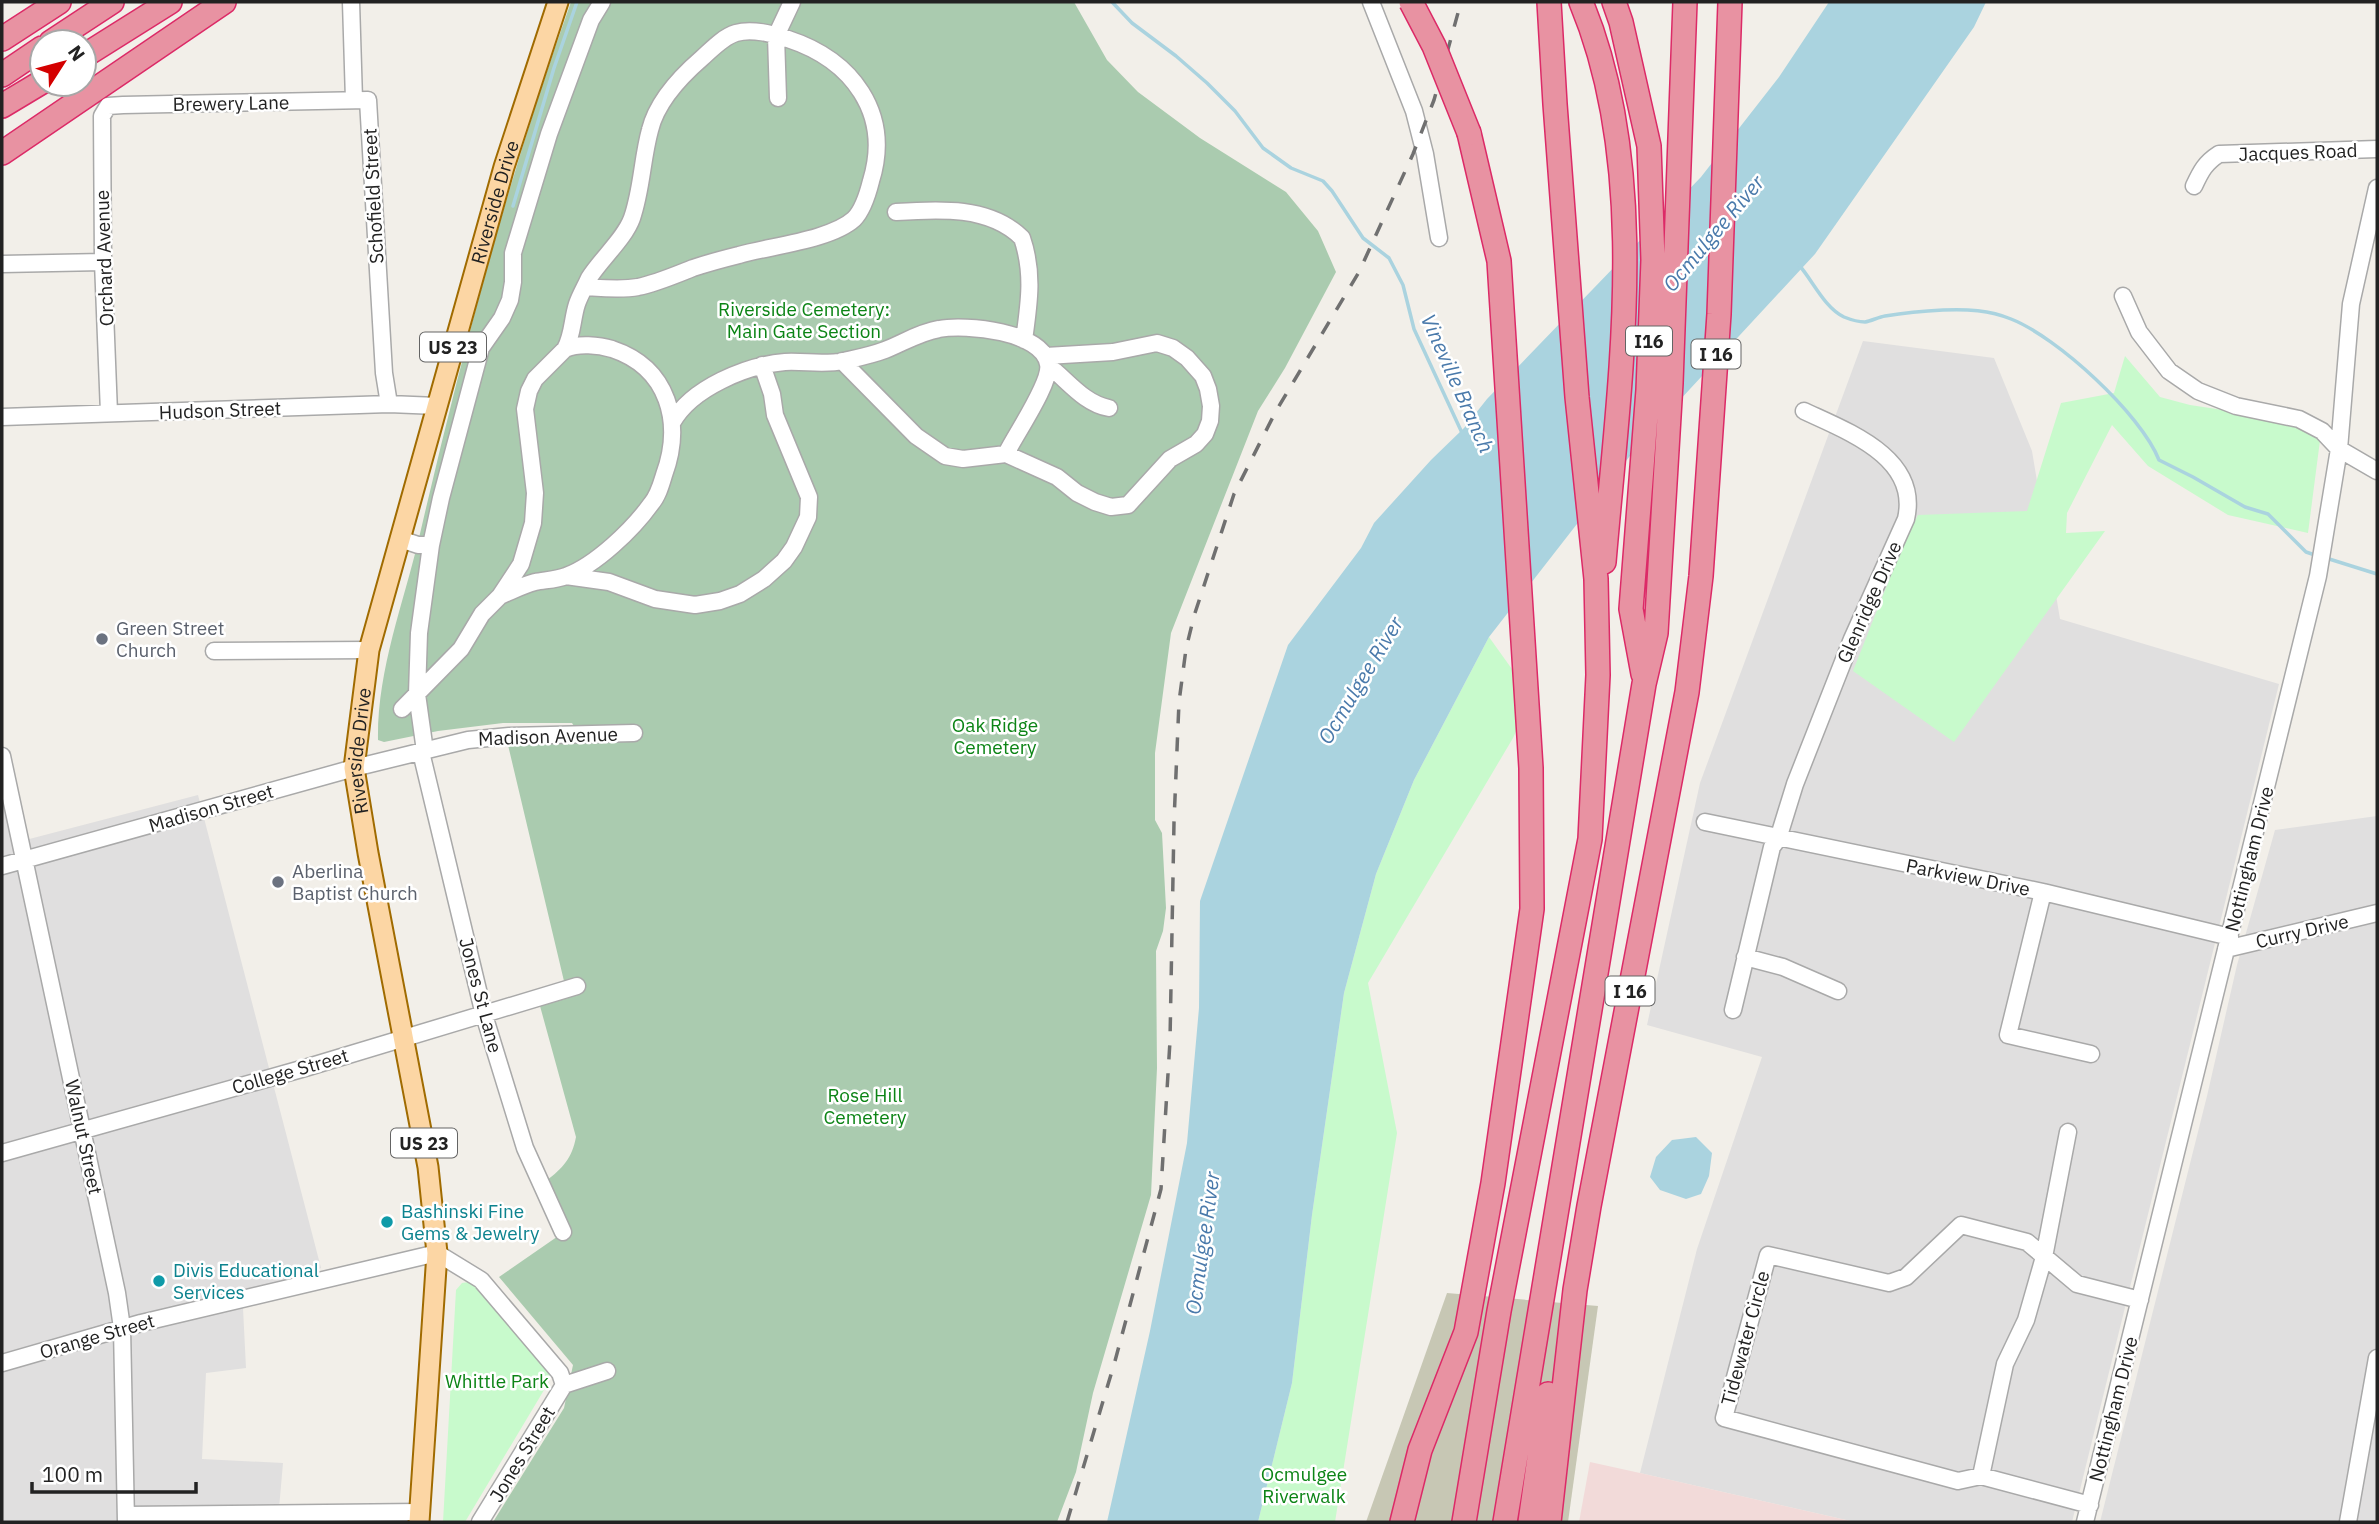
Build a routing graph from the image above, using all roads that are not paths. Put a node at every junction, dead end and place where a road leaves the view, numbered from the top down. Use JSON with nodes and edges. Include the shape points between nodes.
{"nodes":[{"id":1,"x":59,"y":2,"type":"edge"},
{"id":2,"x":113,"y":2,"type":"edge"},
{"id":3,"x":170,"y":2,"type":"edge"},
{"id":4,"x":224,"y":2,"type":"edge"},
{"id":5,"x":352,"y":2,"type":"edge"},
{"id":6,"x":558,"y":2,"type":"edge"},
{"id":7,"x":602,"y":2,"type":"edge"},
{"id":8,"x":792,"y":2,"type":"edge"},
{"id":9,"x":1371,"y":2,"type":"edge"},
{"id":10,"x":1411,"y":2,"type":"edge"},
{"id":11,"x":1549,"y":2,"type":"edge"},
{"id":12,"x":1581,"y":2,"type":"edge"},
{"id":13,"x":1615,"y":2,"type":"edge"},
{"id":14,"x":1685,"y":2,"type":"edge"},
{"id":15,"x":1729,"y":6,"type":"edge"},
{"id":16,"x":73,"y":28,"type":"edge"},
{"id":17,"x":776,"y":36,"type":"junction"},
{"id":18,"x":2,"y":39,"type":"edge"},
{"id":19,"x":98,"y":47,"type":"edge"},
{"id":20,"x":28,"y":57,"type":"edge"},
{"id":21,"x":2,"y":75,"type":"edge"},
{"id":22,"x":28,"y":91,"type":"edge"},
{"id":23,"x":778,"y":98,"type":"dead end"},
{"id":24,"x":354,"y":100,"type":"junction"},
{"id":25,"x":108,"y":106,"type":"joint"},
{"id":26,"x":2,"y":107,"type":"edge"},
{"id":27,"x":2377,"y":149,"type":"edge"},
{"id":28,"x":2,"y":153,"type":"edge"},
{"id":29,"x":2194,"y":186,"type":"dead end"},
{"id":30,"x":2377,"y":188,"type":"edge"},
{"id":31,"x":896,"y":212,"type":"dead end"},
{"id":32,"x":2373,"y":221,"type":"edge"},
{"id":33,"x":1439,"y":238,"type":"dead end"},
{"id":34,"x":103,"y":261,"type":"junction"},
{"id":35,"x":2,"y":264,"type":"edge"},
{"id":36,"x":585,"y":287,"type":"junction"},
{"id":37,"x":2123,"y":296,"type":"dead end"},
{"id":38,"x":1024,"y":340,"type":"junction"},
{"id":39,"x":565,"y":349,"type":"junction"},
{"id":40,"x":842,"y":361,"type":"junction"},
{"id":41,"x":1047,"y":363,"type":"junction"},
{"id":42,"x":762,"y":365,"type":"junction"},
{"id":43,"x":665,"y":394,"type":"junction"},
{"id":44,"x":689,"y":401,"type":"junction"},
{"id":45,"x":389,"y":404,"type":"junction"},
{"id":46,"x":437,"y":406,"type":"junction"},
{"id":47,"x":1109,"y":408,"type":"dead end"},
{"id":48,"x":1804,"y":411,"type":"dead end"},
{"id":49,"x":109,"y":413,"type":"junction"},
{"id":50,"x":2,"y":417,"type":"edge"},
{"id":51,"x":672,"y":423,"type":"junction"},
{"id":52,"x":2339,"y":449,"type":"junction"},
{"id":53,"x":1006,"y":454,"type":"junction"},
{"id":54,"x":2377,"y":471,"type":"edge"},
{"id":55,"x":414,"y":491,"type":"junction"},
{"id":56,"x":441,"y":498,"type":"junction"},
{"id":57,"x":400,"y":539,"type":"junction"},
{"id":58,"x":431,"y":545,"type":"junction"},
{"id":59,"x":601,"y":554,"type":"junction"},
{"id":60,"x":521,"y":564,"type":"junction"},
{"id":61,"x":566,"y":576,"type":"junction"},
{"id":62,"x":535,"y":582,"type":"junction"},
{"id":63,"x":609,"y":582,"type":"junction"},
{"id":64,"x":500,"y":596,"type":"junction"},
{"id":65,"x":1599,"y":632,"type":"junction"},
{"id":66,"x":369,"y":650,"type":"junction"},
{"id":67,"x":214,"y":651,"type":"dead end"},
{"id":68,"x":1644,"y":684,"type":"junction"},
{"id":69,"x":417,"y":694,"type":"junction"},
{"id":70,"x":402,"y":709,"type":"dead end"},
{"id":71,"x":634,"y":733,"type":"dead end"},
{"id":72,"x":423,"y":752,"type":"junction"},
{"id":73,"x":2,"y":756,"type":"edge"},
{"id":74,"x":354,"y":768,"type":"junction"},
{"id":75,"x":1705,"y":822,"type":"dead end"},
{"id":76,"x":1778,"y":839,"type":"junction"},
{"id":77,"x":25,"y":860,"type":"junction"},
{"id":78,"x":2,"y":866,"type":"edge"},
{"id":79,"x":2043,"y":892,"type":"junction"},
{"id":80,"x":2377,"y":913,"type":"edge"},
{"id":81,"x":2228,"y":943,"type":"junction"},
{"id":82,"x":1745,"y":957,"type":"junction"},
{"id":83,"x":577,"y":986,"type":"dead end"},
{"id":84,"x":1838,"y":991,"type":"dead end"},
{"id":85,"x":1733,"y":1010,"type":"dead end"},
{"id":86,"x":484,"y":1015,"type":"junction"},
{"id":87,"x":404,"y":1038,"type":"junction"},
{"id":88,"x":2091,"y":1054,"type":"dead end"},
{"id":89,"x":83,"y":1131,"type":"junction"},
{"id":90,"x":2068,"y":1132,"type":"dead end"},
{"id":91,"x":2,"y":1153,"type":"edge"},
{"id":92,"x":563,"y":1232,"type":"dead end"},
{"id":93,"x":437,"y":1252,"type":"junction"},
{"id":94,"x":2044,"y":1258,"type":"junction"},
{"id":95,"x":1576,"y":1290,"type":"junction"},
{"id":96,"x":2140,"y":1300,"type":"junction"},
{"id":97,"x":122,"y":1328,"type":"junction"},
{"id":98,"x":2377,"y":1358,"type":"edge"},
{"id":99,"x":2,"y":1363,"type":"edge"},
{"id":100,"x":607,"y":1371,"type":"dead end"},
{"id":101,"x":564,"y":1385,"type":"junction"},
{"id":102,"x":1981,"y":1476,"type":"junction"},
{"id":103,"x":2090,"y":1505,"type":"junction"},
{"id":104,"x":420,"y":1517,"type":"edge"},
{"id":105,"x":125,"y":1519,"type":"edge"},
{"id":106,"x":480,"y":1522,"type":"edge"},
{"id":107,"x":1402,"y":1522,"type":"edge"},
{"id":108,"x":1464,"y":1522,"type":"edge"},
{"id":109,"x":1505,"y":1522,"type":"edge"},
{"id":110,"x":1530,"y":1522,"type":"edge"},
{"id":111,"x":1549,"y":1522,"type":"edge"},
{"id":112,"x":2085,"y":1522,"type":"edge"},
{"id":113,"x":2348,"y":1522,"type":"edge"}],
"edges":[{"from":1,"to":18,"type":"highway"},
{"from":2,"to":16,"type":"highway"},
{"from":3,"to":19,"type":"highway"},
{"from":4,"to":28,"type":"highway"},
{"from":5,"to":24,"type":"street","name":"Schofield Street"},
{"from":6,"to":46,"type":"main road","name":"Riverside Drive","number":"US 23","via":[[504,167]]},
{"from":7,"to":56,"type":"street","name":"Jones St Lane","via":[[549,134],[513,253],[510,300],[481,348]]},
{"from":8,"to":17,"type":"street"},
{"from":9,"to":33,"type":"street","via":[[1414,111]]},
{"from":10,"to":107,"type":"highway","bridge":true,"via":[[1469,133],[1499,261],[1531,768],[1532,908],[1493,1183],[1466,1332],[1420,1450]]},
{"from":11,"to":65,"type":"highway"},
{"from":12,"to":65,"type":"highway","via":[[1595,38],[1620,157],[1624,246],[1623,333]]},
{"from":13,"to":68,"type":"highway","number":"I16","via":[[1649,146],[1653,260],[1648,390],[1631,609]]},
{"from":14,"to":68,"type":"highway","via":[[1667,453],[1656,633]]},
{"from":15,"to":95,"type":"highway","number":"I 16","via":[[1718,314],[1701,576],[1687,692]]},
{"from":17,"to":23,"type":"street"},
{"from":17,"to":36,"type":"street","via":[[745,31],[726,37],[665,97],[650,127],[631,221]]},
{"from":17,"to":36,"type":"street","via":[[831,59],[855,85],[873,117],[878,157],[855,218],[828,233],[708,263],[637,287]]},
{"from":20,"to":21,"type":"highway"},
{"from":22,"to":26,"type":"highway"},
{"from":24,"to":25,"type":"street","name":"Brewery Lane"},
{"from":24,"to":45,"type":"street","name":"Schofield Street","via":[[368,100]]},
{"from":25,"to":34,"type":"street","name":"Orchard Avenue","via":[[102,116]]},
{"from":27,"to":29,"type":"street","name":"Jacques Road","via":[[2219,154],[2202,168]]},
{"from":30,"to":32,"type":"street","name":"Nottingham Drive"},
{"from":31,"to":38,"type":"street","via":[[972,213],[995,219],[1022,238],[1031,273]]},
{"from":32,"to":52,"type":"street","name":"Nottingham Drive","via":[[2351,304]]},
{"from":34,"to":35,"type":"street"},
{"from":34,"to":49,"type":"street","name":"Orchard Avenue"},
{"from":36,"to":39,"type":"street"},
{"from":37,"to":52,"type":"street","via":[[2139,332],[2169,371],[2198,391],[2236,406],[2298,419],[2322,431]]},
{"from":38,"to":40,"type":"street","via":[[977,328],[941,328]]},
{"from":38,"to":41,"type":"street","via":[[1037,346]]},
{"from":39,"to":43,"type":"street","via":[[577,345],[621,352],[642,366]]},
{"from":39,"to":60,"type":"street","via":[[535,379],[525,409],[535,493],[533,523]]},
{"from":40,"to":42,"type":"street"},
{"from":40,"to":53,"type":"street","via":[[929,447],[963,459]]},
{"from":41,"to":47,"type":"street","via":[[1086,399]]},
{"from":41,"to":53,"type":"street","via":[[1045,384]]},
{"from":41,"to":53,"type":"street","via":[[1157,344],[1173,348],[1195,365],[1208,389],[1210,421],[1205,434],[1122,506],[1095,502],[1057,477]]},
{"from":42,"to":44,"type":"street"},
{"from":42,"to":63,"type":"street","via":[[775,415],[808,497],[808,517],[794,547],[764,579],[720,601],[672,603]]},
{"from":43,"to":44,"type":"street"},
{"from":43,"to":51,"type":"street"},
{"from":44,"to":51,"type":"street"},
{"from":45,"to":46,"type":"street","name":"Hudson Street"},
{"from":45,"to":49,"type":"street","name":"Hudson Street"},
{"from":46,"to":55,"type":"main road","name":"Riverside Drive","number":"US 23"},
{"from":48,"to":76,"type":"street","name":"Glenridge Drive","via":[[1850,432],[1893,463],[1903,478],[1909,504],[1824,707]]},
{"from":49,"to":50,"type":"street","name":"Hudson Street"},
{"from":51,"to":59,"type":"street","via":[[670,457],[654,502]]},
{"from":52,"to":54,"type":"street"},
{"from":52,"to":81,"type":"street","name":"Nottingham Drive","via":[[2322,556]]},
{"from":55,"to":56,"type":"street"},
{"from":55,"to":57,"type":"main road","name":"Riverside Drive","number":"US 23"},
{"from":56,"to":58,"type":"street","name":"Jones St Lane"},
{"from":57,"to":58,"type":"street"},
{"from":57,"to":66,"type":"main road","name":"Riverside Drive","number":"US 23"},
{"from":58,"to":69,"type":"street","name":"Jones St Lane","via":[[419,633]]},
{"from":59,"to":61,"type":"street"},
{"from":59,"to":63,"type":"street"},
{"from":60,"to":62,"type":"street"},
{"from":60,"to":64,"type":"street"},
{"from":61,"to":62,"type":"street"},
{"from":61,"to":63,"type":"street"},
{"from":62,"to":64,"type":"street"},
{"from":64,"to":69,"type":"street","via":[[482,614],[461,649]]},
{"from":65,"to":108,"type":"highway","via":[[1590,839],[1499,1311]]},
{"from":66,"to":67,"type":"street"},
{"from":66,"to":74,"type":"main road","name":"Riverside Drive","number":"US 23"},
{"from":68,"to":109,"type":"highway","number":"I16"},
{"from":69,"to":70,"type":"street"},
{"from":69,"to":72,"type":"street","name":"Jones St Lane"},
{"from":71,"to":72,"type":"street","name":"Madison Avenue","via":[[509,736],[468,740]]},
{"from":72,"to":74,"type":"street","name":"Madison Street"},
{"from":72,"to":86,"type":"street","name":"Jones St Lane"},
{"from":73,"to":77,"type":"street","name":"Walnut Street"},
{"from":74,"to":77,"type":"street","name":"Madison Street"},
{"from":74,"to":87,"type":"main road","name":"Riverside Drive","number":"US 23"},
{"from":75,"to":76,"type":"street","name":"Parkview Drive"},
{"from":76,"to":79,"type":"street","name":"Parkview Drive"},
{"from":76,"to":82,"type":"street","name":"Glenridge Drive","via":[[1772,847]]},
{"from":77,"to":78,"type":"street","name":"Madison Street"},
{"from":77,"to":89,"type":"street","name":"Walnut Street"},
{"from":79,"to":81,"type":"street","name":"Parkview Drive"},
{"from":79,"to":88,"type":"street","via":[[2008,1035]]},
{"from":80,"to":81,"type":"street","name":"Curry Drive"},
{"from":81,"to":96,"type":"street","name":"Nottingham Drive"},
{"from":82,"to":84,"type":"street","via":[[1783,967]]},
{"from":82,"to":85,"type":"street","name":"Glenridge Drive"},
{"from":83,"to":86,"type":"street","name":"College Street"},
{"from":86,"to":87,"type":"street","name":"College Street"},
{"from":86,"to":92,"type":"street","name":"Jones St Lane","via":[[525,1147]]},
{"from":87,"to":89,"type":"street","name":"College Street"},
{"from":87,"to":93,"type":"main road","name":"Riverside Drive","number":"US 23","via":[[429,1167]]},
{"from":89,"to":91,"type":"street","name":"College Street"},
{"from":89,"to":97,"type":"street","name":"Walnut Street"},
{"from":90,"to":94,"type":"street"},
{"from":93,"to":97,"type":"street","name":"Orange Street"},
{"from":93,"to":101,"type":"street","name":"Jones Street","via":[[481,1280],[560,1373]]},
{"from":93,"to":104,"type":"main road","name":"Riverside Drive","number":"US 23"},
{"from":94,"to":96,"type":"street","name":"Tidewater Circle","via":[[2077,1284]]},
{"from":94,"to":102,"type":"street","via":[[2026,1320],[2005,1364]]},
{"from":94,"to":102,"type":"street","name":"Tidewater Circle","via":[[2026,1242],[1961,1225],[1906,1277],[1889,1283],[1768,1255],[1724,1418],[1958,1482]]},
{"from":95,"to":110,"type":"highway","number":"I 16","via":[[1557,1335]]},
{"from":95,"to":111,"type":"highway"},
{"from":96,"to":103,"type":"street","name":"Nottingham Drive"},
{"from":97,"to":99,"type":"street","name":"Orange Street"},
{"from":97,"to":105,"type":"street","name":"Walnut Street"},
{"from":98,"to":113,"type":"street"},
{"from":100,"to":101,"type":"street","name":"Jones Street"},
{"from":101,"to":106,"type":"street","name":"Jones Street"},
{"from":102,"to":103,"type":"street","name":"Tidewater Circle"},
{"from":103,"to":112,"type":"street","name":"Nottingham Drive"},
{"from":104,"to":105,"type":"street"}]}
